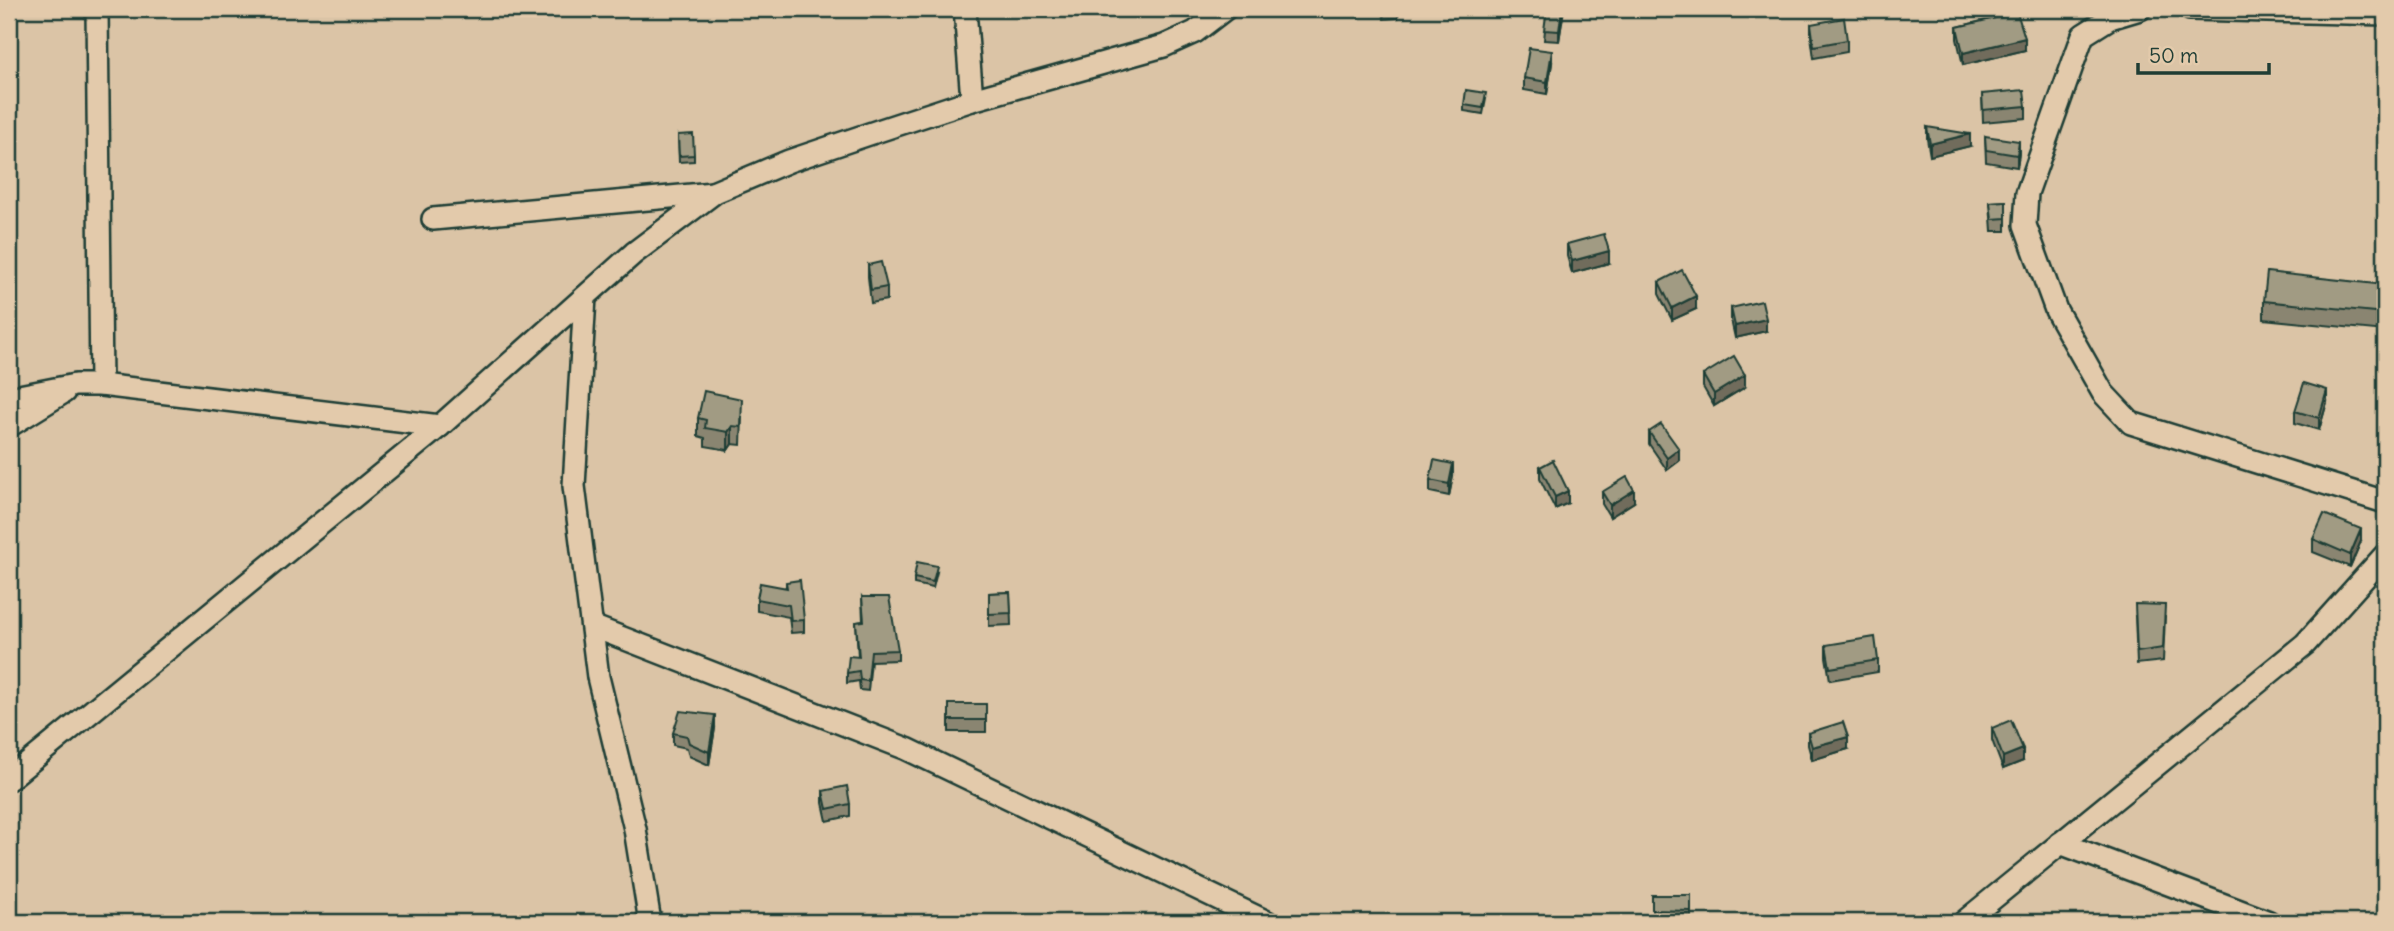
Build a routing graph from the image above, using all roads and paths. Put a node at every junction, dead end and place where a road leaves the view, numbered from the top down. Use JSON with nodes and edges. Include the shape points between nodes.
{"nodes":[{"id":1,"x":97,"y":9,"type":"edge"},
{"id":2,"x":965,"y":9,"type":"edge"},
{"id":3,"x":1225,"y":9,"type":"edge"},
{"id":4,"x":2140,"y":9,"type":"edge"},
{"id":5,"x":2190,"y":9,"type":"edge"},
{"id":6,"x":2385,"y":15,"type":"edge"},
{"id":7,"x":972,"y":100,"type":"junction"},
{"id":8,"x":715,"y":192,"type":"junction"},
{"id":9,"x":433,"y":219,"type":"dead end"},
{"id":10,"x":585,"y":296,"type":"junction"},
{"id":11,"x":75,"y":385,"type":"junction"},
{"id":12,"x":101,"y":386,"type":"junction"},
{"id":13,"x":9,"y":398,"type":"edge"},
{"id":14,"x":9,"y":426,"type":"edge"},
{"id":15,"x":440,"y":426,"type":"junction"},
{"id":16,"x":2385,"y":502,"type":"edge"},
{"id":17,"x":2385,"y":555,"type":"edge"},
{"id":18,"x":592,"y":626,"type":"junction"},
{"id":19,"x":9,"y":779,"type":"edge"},
{"id":20,"x":2060,"y":843,"type":"junction"},
{"id":21,"x":650,"y":922,"type":"edge"},
{"id":22,"x":1266,"y":922,"type":"edge"},
{"id":23,"x":1964,"y":922,"type":"edge"},
{"id":24,"x":2269,"y":922,"type":"edge"}],
"edges":[{"from":1,"to":12,"type":"street"},
{"from":2,"to":7,"type":"street"},
{"from":3,"to":7,"type":"street","via":[[1195,32],[1164,46]]},
{"from":4,"to":16,"type":"street","via":[[2083,35],[2027,193],[2025,225],[2056,310],[2103,393],[2131,422]]},
{"from":5,"to":6,"type":"street"},
{"from":7,"to":8,"type":"street"},
{"from":8,"to":9,"type":"street"},
{"from":8,"to":10,"type":"street"},
{"from":10,"to":15,"type":"street"},
{"from":10,"to":18,"type":"street","via":[[574,486]]},
{"from":11,"to":12,"type":"street"},
{"from":11,"to":13,"type":"street"},
{"from":11,"to":14,"type":"street"},
{"from":12,"to":15,"type":"street"},
{"from":15,"to":19,"type":"street"},
{"from":17,"to":20,"type":"street","via":[[2305,644]]},
{"from":18,"to":21,"type":"street","via":[[598,677],[635,829]]},
{"from":18,"to":22,"type":"street","via":[[907,749]]},
{"from":20,"to":23,"type":"street"},
{"from":20,"to":24,"type":"street"}]}
